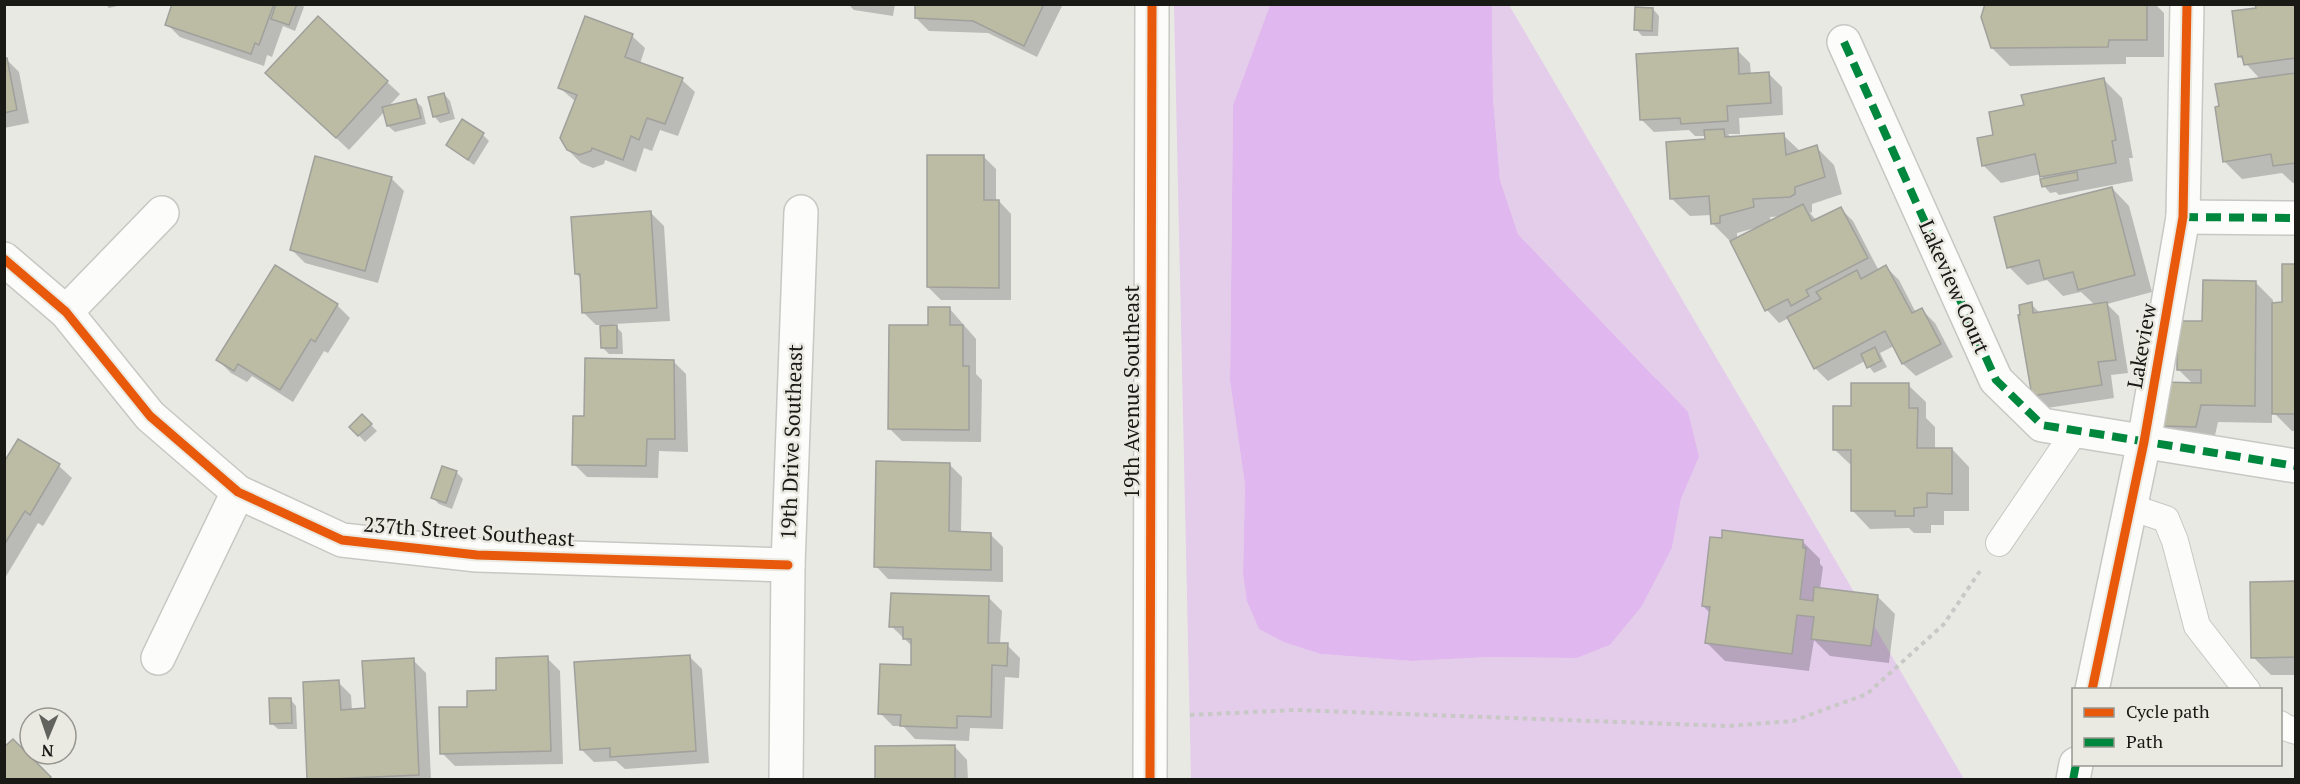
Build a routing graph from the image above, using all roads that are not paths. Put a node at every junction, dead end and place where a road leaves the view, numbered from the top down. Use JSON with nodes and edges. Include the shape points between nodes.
{"nodes":[{"id":1,"x":1152,"y":4,"type":"edge"},
{"id":2,"x":2187,"y":4,"type":"edge"},
{"id":3,"x":1844,"y":42,"type":"dead end"},
{"id":4,"x":801,"y":212,"type":"dead end"},
{"id":5,"x":162,"y":213,"type":"dead end"},
{"id":6,"x":2183,"y":217,"type":"junction"},
{"id":7,"x":2295,"y":218,"type":"edge"},
{"id":8,"x":4,"y":259,"type":"edge"},
{"id":9,"x":66,"y":312,"type":"junction"},
{"id":10,"x":2076,"y":430,"type":"junction"},
{"id":11,"x":2144,"y":442,"type":"junction"},
{"id":12,"x":2295,"y":466,"type":"edge"},
{"id":13,"x":238,"y":492,"type":"junction"},
{"id":14,"x":2130,"y":507,"type":"junction"},
{"id":15,"x":1999,"y":543,"type":"road end"},
{"id":16,"x":788,"y":566,"type":"junction"},
{"id":17,"x":158,"y":658,"type":"dead end"},
{"id":18,"x":2092,"y":688,"type":"edge"},
{"id":19,"x":2245,"y":688,"type":"edge"},
{"id":20,"x":786,"y":780,"type":"edge"},
{"id":21,"x":1150,"y":780,"type":"edge"}],
"edges":[{"from":1,"to":21,"type":"street","name":"19th Avenue Southeast"},
{"from":2,"to":6,"type":"street","name":"Lakeview"},
{"from":3,"to":10,"type":"street","name":"Lakeview Court","via":[[1996,380],[2042,425]]},
{"from":4,"to":16,"type":"street","name":"19th Drive Southeast"},
{"from":5,"to":9,"type":"street"},
{"from":6,"to":7,"type":"street"},
{"from":6,"to":11,"type":"street","name":"Lakeview"},
{"from":8,"to":9,"type":"street","name":"237th Street Southeast"},
{"from":9,"to":13,"type":"street","name":"237th Street Southeast","via":[[150,416]]},
{"from":10,"to":11,"type":"street","name":"Lakeview Court"},
{"from":10,"to":15,"type":"lane"},
{"from":11,"to":12,"type":"street","name":"Lakeview Court"},
{"from":11,"to":14,"type":"street","name":"Lakeview"},
{"from":13,"to":16,"type":"street","name":"237th Street Southeast","via":[[342,540],[477,555]]},
{"from":13,"to":17,"type":"street"},
{"from":14,"to":18,"type":"street","name":"Lakeview"},
{"from":14,"to":19,"type":"lane","via":[[2166,519],[2197,627]]},
{"from":16,"to":20,"type":"street","name":"19th Drive Southeast"}]}
